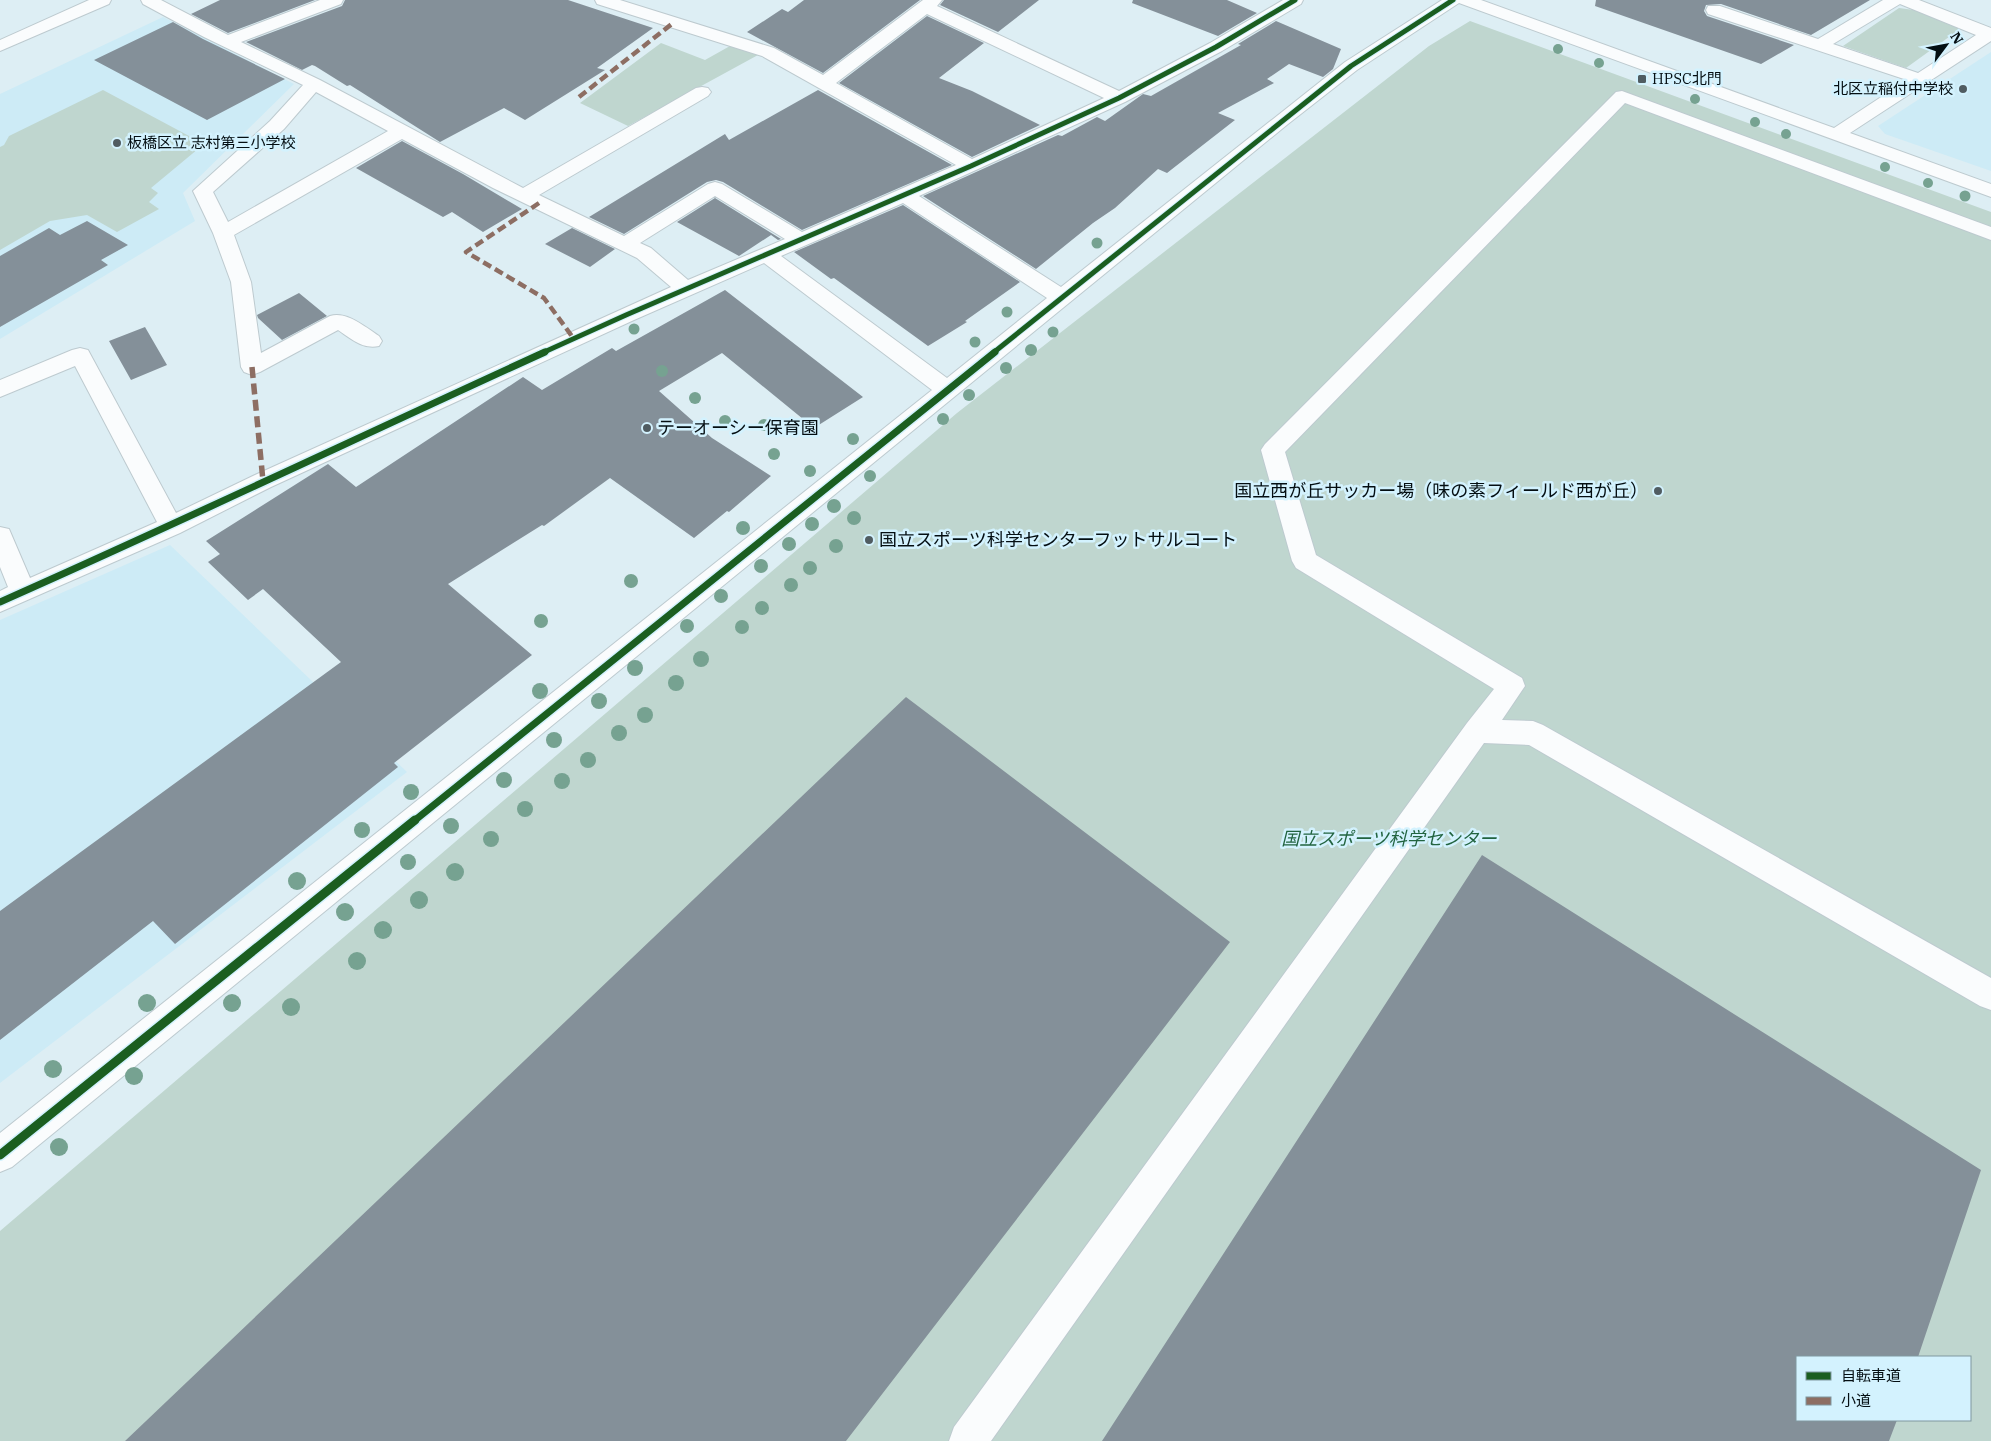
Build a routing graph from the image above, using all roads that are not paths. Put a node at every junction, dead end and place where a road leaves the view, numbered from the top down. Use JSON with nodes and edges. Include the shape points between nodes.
{"nodes":[{"id":1,"x":103,"y":0,"type":"edge"},
{"id":2,"x":149,"y":0,"type":"edge"},
{"id":3,"x":335,"y":0,"type":"edge"},
{"id":4,"x":602,"y":0,"type":"edge"},
{"id":5,"x":1453,"y":0,"type":"edge"},
{"id":6,"x":1465,"y":0,"type":"edge"},
{"id":7,"x":1895,"y":0,"type":"edge"},
{"id":8,"x":1904,"y":0,"type":"edge"},
{"id":9,"x":1288,"y":1,"type":"edge"},
{"id":10,"x":930,"y":4,"type":"edge"},
{"id":11,"x":1714,"y":10,"type":"dead end"},
{"id":12,"x":1990,"y":33,"type":"edge"},
{"id":13,"x":228,"y":41,"type":"junction"},
{"id":14,"x":1820,"y":45,"type":"junction"},
{"id":15,"x":0,"y":46,"type":"edge"},
{"id":16,"x":1920,"y":79,"type":"junction"},
{"id":17,"x":824,"y":83,"type":"junction"},
{"id":18,"x":314,"y":84,"type":"junction"},
{"id":19,"x":702,"y":92,"type":"dead end"},
{"id":20,"x":1119,"y":98,"type":"junction"},
{"id":21,"x":402,"y":131,"type":"junction"},
{"id":22,"x":1835,"y":135,"type":"junction"},
{"id":23,"x":971,"y":166,"type":"junction"},
{"id":24,"x":1991,"y":191,"type":"edge"},
{"id":25,"x":905,"y":194,"type":"junction"},
{"id":26,"x":525,"y":195,"type":"junction"},
{"id":27,"x":223,"y":234,"type":"junction"},
{"id":28,"x":1991,"y":234,"type":"edge"},
{"id":29,"x":801,"y":240,"type":"junction"},
{"id":30,"x":625,"y":244,"type":"junction"},
{"id":31,"x":766,"y":255,"type":"junction"},
{"id":32,"x":686,"y":289,"type":"junction"},
{"id":33,"x":1062,"y":298,"type":"junction"},
{"id":34,"x":371,"y":341,"type":"dead end"},
{"id":35,"x":0,"y":389,"type":"edge"},
{"id":36,"x":947,"y":390,"type":"junction"},
{"id":37,"x":171,"y":526,"type":"junction"},
{"id":38,"x":0,"y":536,"type":"edge"},
{"id":39,"x":23,"y":592,"type":"junction"},
{"id":40,"x":0,"y":602,"type":"edge"},
{"id":41,"x":1478,"y":731,"type":"junction"},
{"id":42,"x":1991,"y":996,"type":"edge"},
{"id":43,"x":0,"y":1155,"type":"edge"},
{"id":44,"x":968,"y":1441,"type":"edge"}],
"edges":[{"from":1,"to":15,"type":"street"},
{"from":2,"to":13,"type":"street"},
{"from":3,"to":13,"type":"street"},
{"from":4,"to":17,"type":"street","via":[[768,52]]},
{"from":5,"to":33,"type":"street","via":[[1351,66]]},
{"from":6,"to":22,"type":"street"},
{"from":7,"to":14,"type":"street"},
{"from":8,"to":12,"type":"street"},
{"from":9,"to":20,"type":"street","via":[[1216,47]]},
{"from":10,"to":17,"type":"street"},
{"from":10,"to":20,"type":"street"},
{"from":11,"to":14,"type":"street"},
{"from":12,"to":16,"type":"street"},
{"from":13,"to":18,"type":"street"},
{"from":14,"to":16,"type":"street"},
{"from":16,"to":22,"type":"street"},
{"from":17,"to":23,"type":"street"},
{"from":18,"to":21,"type":"street"},
{"from":18,"to":27,"type":"street","via":[[276,125],[203,191]]},
{"from":19,"to":26,"type":"street"},
{"from":20,"to":23,"type":"street"},
{"from":21,"to":26,"type":"street"},
{"from":21,"to":27,"type":"street"},
{"from":22,"to":24,"type":"street"},
{"from":23,"to":25,"type":"street"},
{"from":25,"to":29,"type":"street"},
{"from":25,"to":33,"type":"street"},
{"from":26,"to":30,"type":"street"},
{"from":27,"to":34,"type":"street","via":[[241,282],[252,367],[338,321]]},
{"from":28,"to":41,"type":"street","via":[[1622,96],[1273,450],[1305,561],[1512,686]]},
{"from":29,"to":30,"type":"street","via":[[715,188]]},
{"from":29,"to":31,"type":"street"},
{"from":30,"to":32,"type":"street","via":[[644,253]]},
{"from":31,"to":32,"type":"street"},
{"from":31,"to":36,"type":"street"},
{"from":32,"to":37,"type":"street"},
{"from":33,"to":36,"type":"street"},
{"from":35,"to":37,"type":"street","via":[[80,355]]},
{"from":36,"to":43,"type":"street"},
{"from":37,"to":39,"type":"street"},
{"from":38,"to":39,"type":"street"},
{"from":39,"to":40,"type":"street"},
{"from":41,"to":42,"type":"street","via":[[1533,733]]},
{"from":41,"to":44,"type":"street"}]}
